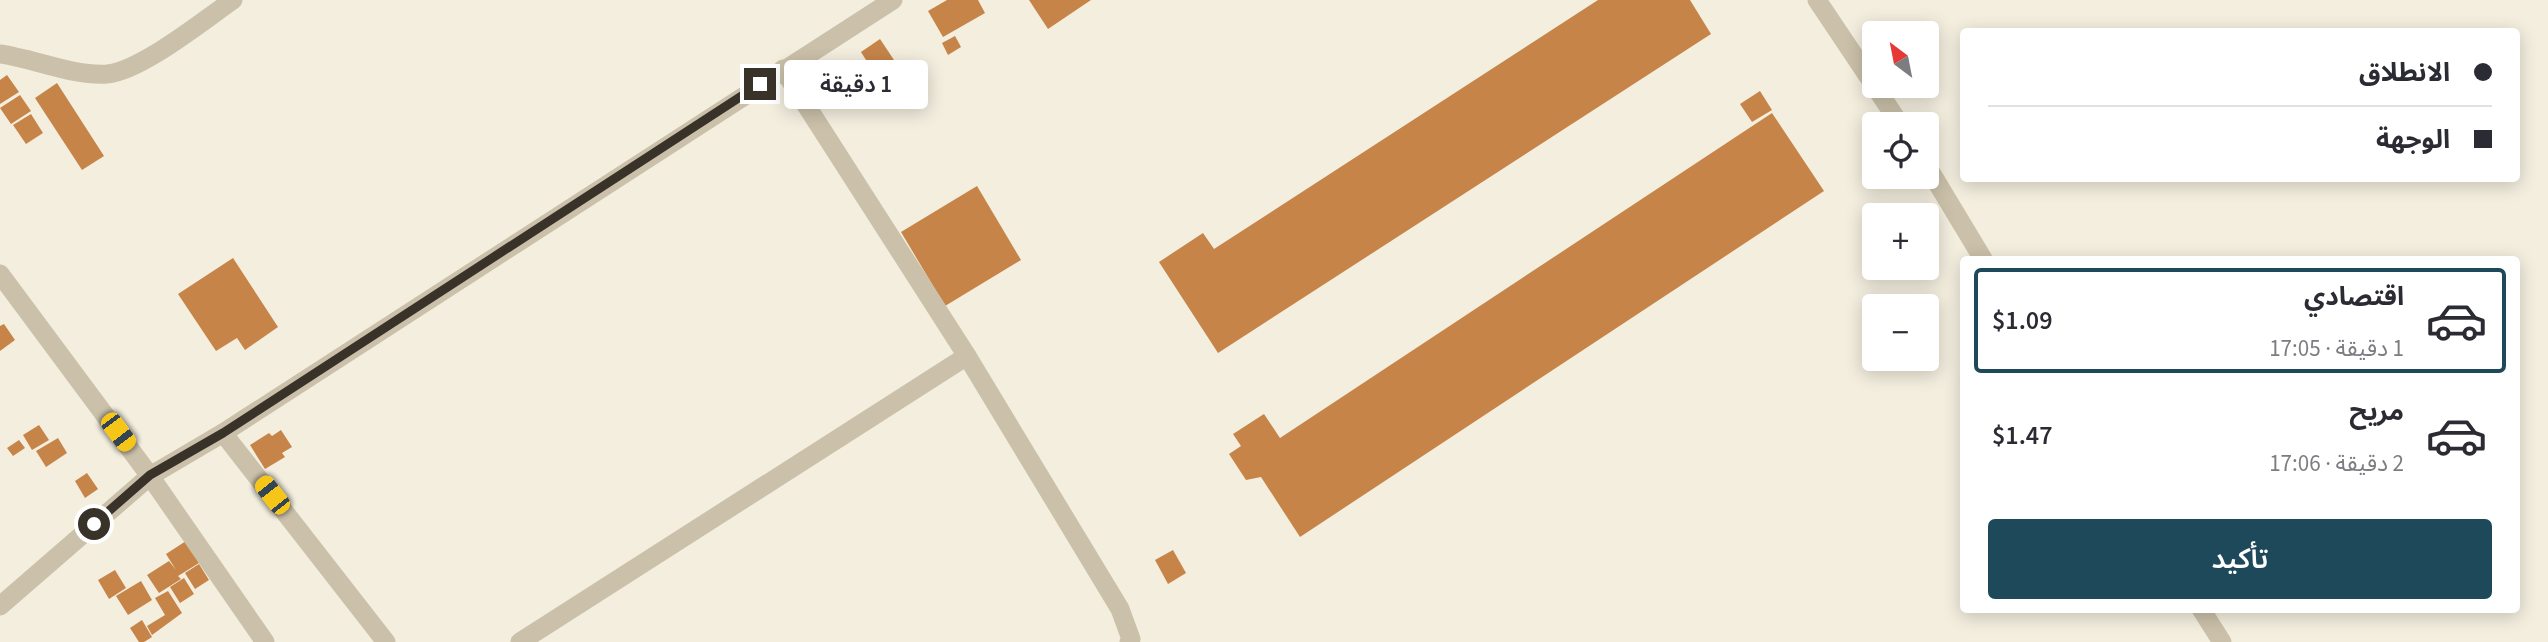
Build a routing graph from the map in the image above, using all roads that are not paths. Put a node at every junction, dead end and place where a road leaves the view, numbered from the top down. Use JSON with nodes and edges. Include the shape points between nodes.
{"nodes":[{"id":1,"x":233,"y":0,"type":"edge"},
{"id":2,"x":893,"y":0,"type":"edge"},
{"id":3,"x":1817,"y":0,"type":"edge"},
{"id":4,"x":0,"y":54,"type":"edge"},
{"id":5,"x":783,"y":69,"type":"junction"},
{"id":6,"x":1892,"y":112,"type":"edge"},
{"id":7,"x":1939,"y":186,"type":"edge"},
{"id":8,"x":1981,"y":256,"type":"edge"},
{"id":9,"x":0,"y":274,"type":"edge"},
{"id":10,"x":967,"y":356,"type":"junction"},
{"id":11,"x":223,"y":433,"type":"junction"},
{"id":12,"x":150,"y":475,"type":"junction"},
{"id":13,"x":0,"y":606,"type":"edge"},
{"id":14,"x":2203,"y":613,"type":"edge"},
{"id":15,"x":265,"y":642,"type":"edge"},
{"id":16,"x":386,"y":642,"type":"edge"},
{"id":17,"x":520,"y":642,"type":"edge"},
{"id":18,"x":1129,"y":642,"type":"edge"},
{"id":19,"x":2221,"y":642,"type":"edge"}],
"edges":[{"from":1,"to":4,"type":"street","via":[[170,44],[108,74]]},
{"from":2,"to":5,"type":"street"},
{"from":3,"to":6,"type":"street"},
{"from":5,"to":10,"type":"street"},
{"from":5,"to":11,"type":"street"},
{"from":7,"to":8,"type":"street"},
{"from":9,"to":12,"type":"street"},
{"from":10,"to":17,"type":"street"},
{"from":10,"to":18,"type":"street","via":[[1120,609]]},
{"from":11,"to":12,"type":"street"},
{"from":11,"to":16,"type":"street"},
{"from":12,"to":13,"type":"street"},
{"from":12,"to":15,"type":"street"},
{"from":14,"to":19,"type":"street"}]}
